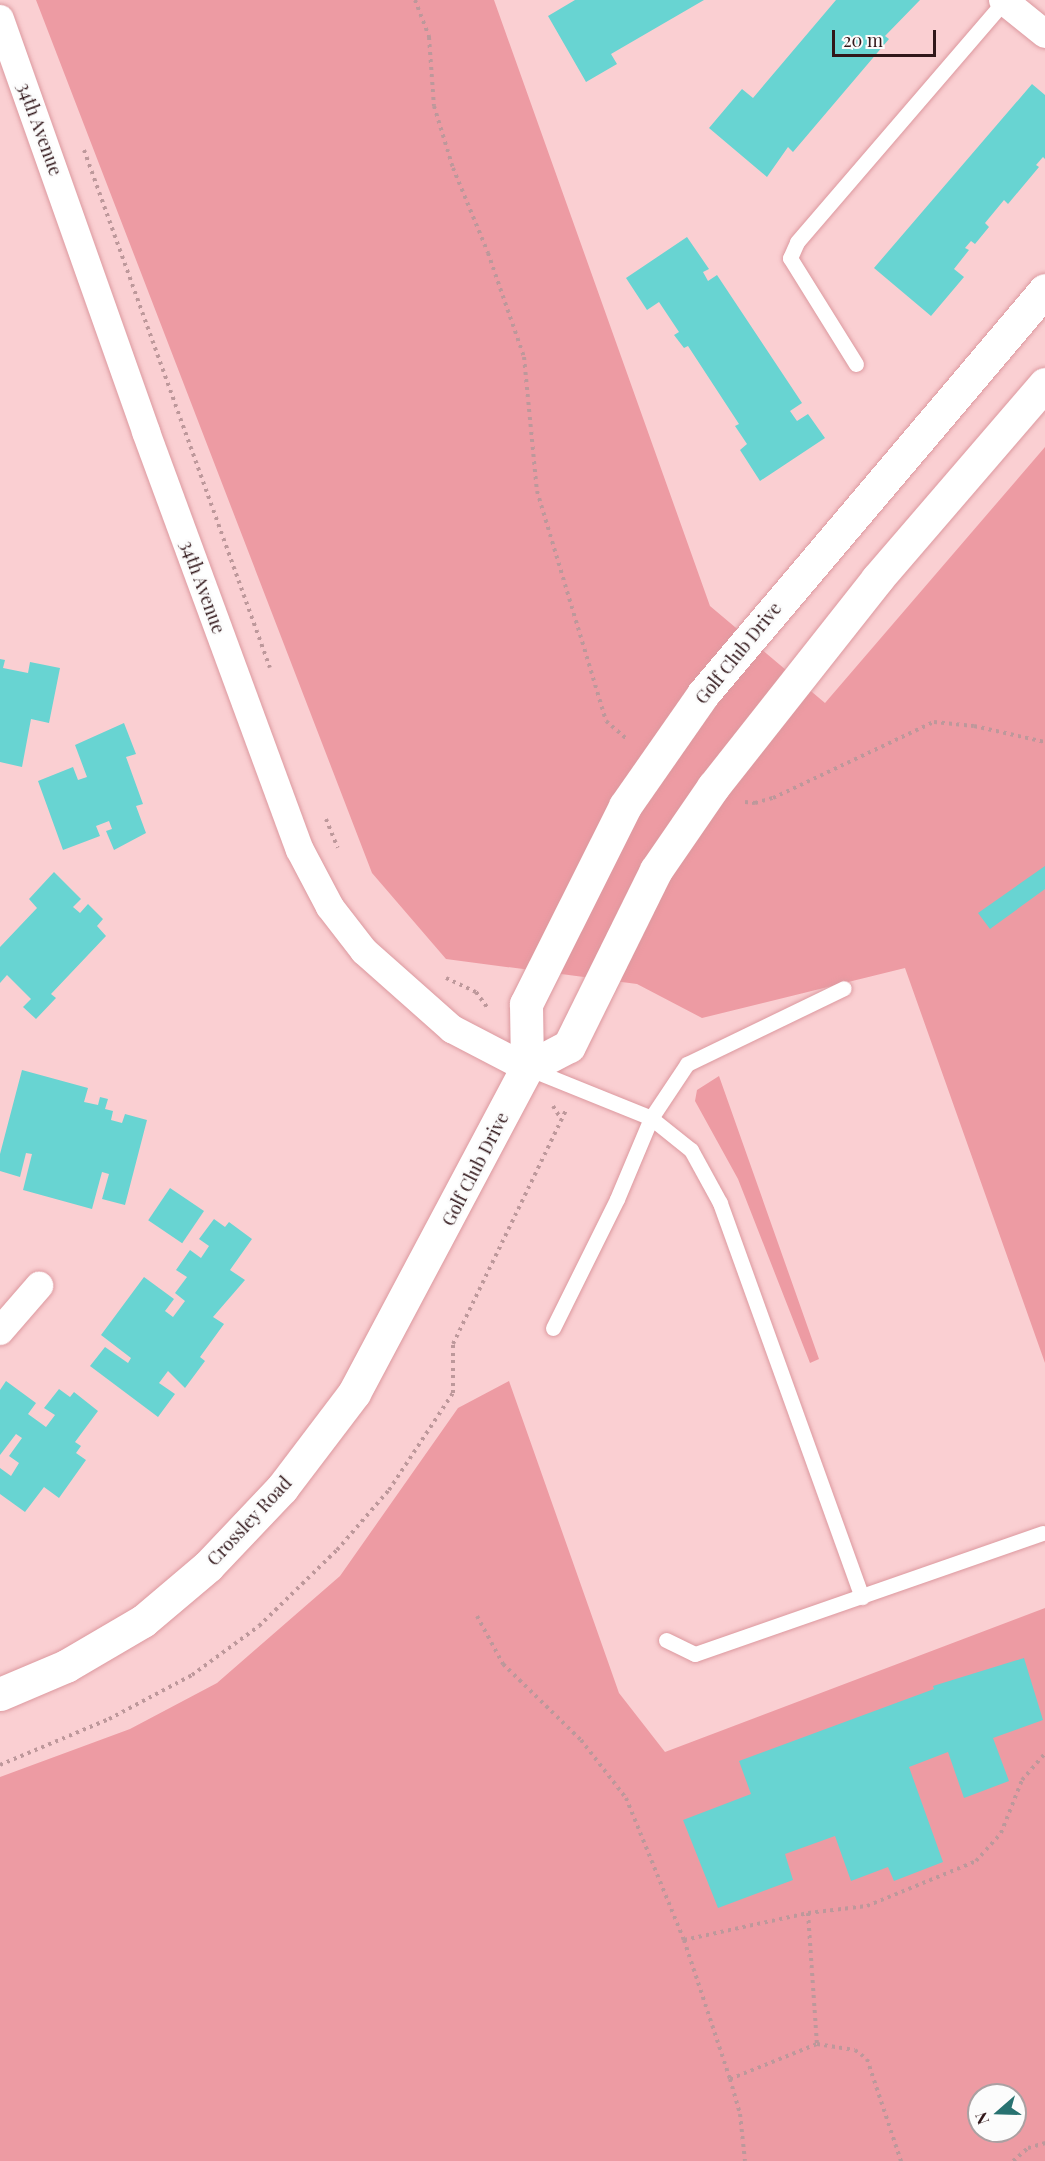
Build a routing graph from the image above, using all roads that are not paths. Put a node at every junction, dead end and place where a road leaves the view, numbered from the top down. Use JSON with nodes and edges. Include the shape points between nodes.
{"nodes":[{"id":1,"x":1004,"y":0,"type":"edge"},
{"id":2,"x":0,"y":19,"type":"edge"},
{"id":3,"x":1045,"y":34,"type":"edge"},
{"id":4,"x":1045,"y":290,"type":"edge"},
{"id":5,"x":856,"y":364,"type":"dead end"},
{"id":6,"x":1045,"y":384,"type":"edge"},
{"id":7,"x":844,"y":988,"type":"dead end"},
{"id":8,"x":527,"y":1068,"type":"junction"},
{"id":9,"x":651,"y":1118,"type":"junction"},
{"id":10,"x":423,"y":1270,"type":"joint"},
{"id":11,"x":39,"y":1286,"type":"dead end"},
{"id":12,"x":553,"y":1328,"type":"dead end"},
{"id":13,"x":0,"y":1331,"type":"edge"},
{"id":14,"x":1043,"y":1533,"type":"dead end"},
{"id":15,"x":862,"y":1597,"type":"junction"},
{"id":16,"x":666,"y":1640,"type":"dead end"},
{"id":17,"x":0,"y":1694,"type":"edge"}],
"edges":[{"from":1,"to":3,"type":"street"},
{"from":1,"to":5,"type":"lane","via":[[797,242],[790,258]]},
{"from":2,"to":8,"type":"street","name":"34th Avenue","via":[[300,850],[330,907],[364,951],[452,1029]]},
{"from":4,"to":8,"type":"street","name":"Golf Club Drive","via":[[704,694],[632,796],[525,1004]]},
{"from":6,"to":8,"type":"street","via":[[876,579],[713,788],[656,870],[569,1046]]},
{"from":7,"to":9,"type":"lane","via":[[687,1064]]},
{"from":8,"to":9,"type":"lane"},
{"from":8,"to":10,"type":"street","name":"Golf Club Drive"},
{"from":9,"to":12,"type":"lane","via":[[617,1199]]},
{"from":9,"to":15,"type":"lane","via":[[691,1150],[720,1203]]},
{"from":10,"to":17,"type":"street","name":"Crossley Road","via":[[354,1393],[282,1488],[208,1566],[143,1621],[66,1666]]},
{"from":11,"to":13,"type":"street"},
{"from":14,"to":15,"type":"lane"},
{"from":15,"to":16,"type":"lane","via":[[695,1654]]}]}
